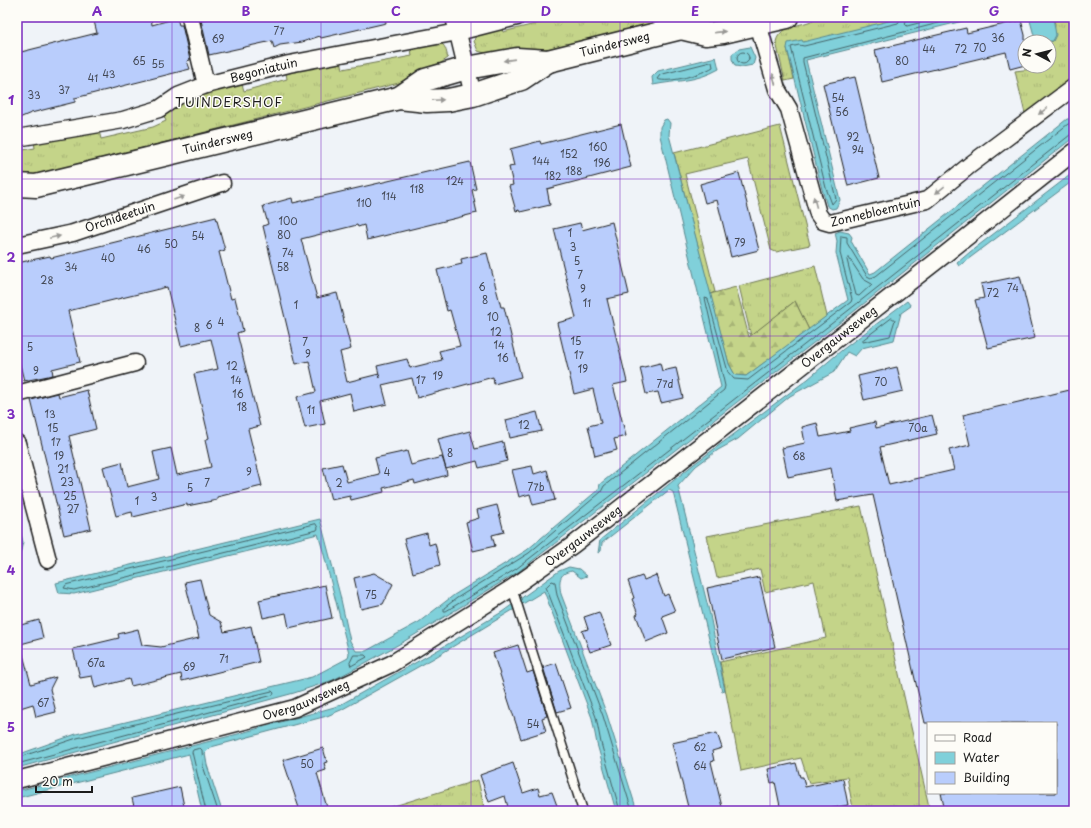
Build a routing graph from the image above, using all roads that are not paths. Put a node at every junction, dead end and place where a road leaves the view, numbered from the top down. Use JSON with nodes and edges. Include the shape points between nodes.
{"nodes":[{"id":1,"x":190,"y":17,"type":"edge"},
{"id":2,"x":517,"y":17,"type":"edge"},
{"id":3,"x":787,"y":17,"type":"edge"},
{"id":4,"x":757,"y":21,"type":"edge"},
{"id":5,"x":690,"y":23,"type":"edge"},
{"id":6,"x":456,"y":24,"type":"edge"},
{"id":7,"x":548,"y":60,"type":"junction"},
{"id":8,"x":467,"y":68,"type":"junction"},
{"id":9,"x":206,"y":85,"type":"junction"},
{"id":10,"x":1074,"y":87,"type":"edge"},
{"id":11,"x":473,"y":95,"type":"junction"},
{"id":12,"x":399,"y":98,"type":"junction"},
{"id":13,"x":17,"y":138,"type":"edge"},
{"id":14,"x":1074,"y":152,"type":"edge"},
{"id":15,"x":222,"y":183,"type":"dead end"},
{"id":16,"x":27,"y":186,"type":"edge"},
{"id":17,"x":17,"y":197,"type":"edge"},
{"id":18,"x":17,"y":245,"type":"edge"},
{"id":19,"x":135,"y":363,"type":"dead end"},
{"id":20,"x":17,"y":394,"type":"edge"},
{"id":21,"x":17,"y":443,"type":"edge"},
{"id":22,"x":48,"y":560,"type":"dead end"},
{"id":23,"x":515,"y":599,"type":"junction"},
{"id":24,"x":17,"y":780,"type":"edge"},
{"id":25,"x":583,"y":811,"type":"edge"}],
"edges":[{"from":1,"to":9,"type":"street"},
{"from":2,"to":6,"type":"street","name":"Begoniatuin"},
{"from":3,"to":4,"type":"main road","name":"Tuindersweg"},
{"from":5,"to":4,"type":"main road","name":"Tuindersweg","one_way":true,"via":[[706,34],[723,32]]},
{"from":10,"to":4,"type":"street","name":"Zonnebloemtuin","one_way":true,"via":[[927,200],[830,223],[823,221],[818,214],[789,109],[777,89]]},
{"from":5,"to":7,"type":"main road","name":"Tuindersweg"},
{"from":6,"to":8,"type":"street"},
{"from":6,"to":9,"type":"street","name":"Begoniatuin"},
{"from":7,"to":8,"type":"main road","name":"Tuindersweg","one_way":true,"via":[[517,59]]},
{"from":7,"to":11,"type":"main road","name":"Tuindersweg","via":[[521,79]]},
{"from":8,"to":11,"type":"street"},
{"from":8,"to":12,"type":"main road","name":"Tuindersweg","via":[[424,80]]},
{"from":9,"to":13,"type":"street","name":"Begoniatuin","via":[[178,96],[159,109],[122,120]]},
{"from":12,"to":11,"type":"main road","name":"Tuindersweg","one_way":true,"via":[[427,101]]},
{"from":12,"to":16,"type":"main road","name":"Tuindersweg"},
{"from":14,"to":23,"type":"street","name":"Overgauwseweg","via":[[596,527]]},
{"from":18,"to":15,"type":"street","name":"Orchideetuin","one_way":true,"via":[[73,233]]},
{"from":16,"to":17,"type":"main road","name":"Tuindersweg"},
{"from":19,"to":20,"type":"street"},
{"from":21,"to":22,"type":"street"},
{"from":23,"to":24,"type":"street","name":"Overgauwseweg","via":[[391,664],[295,708]]},
{"from":23,"to":25,"type":"lane"}]}
